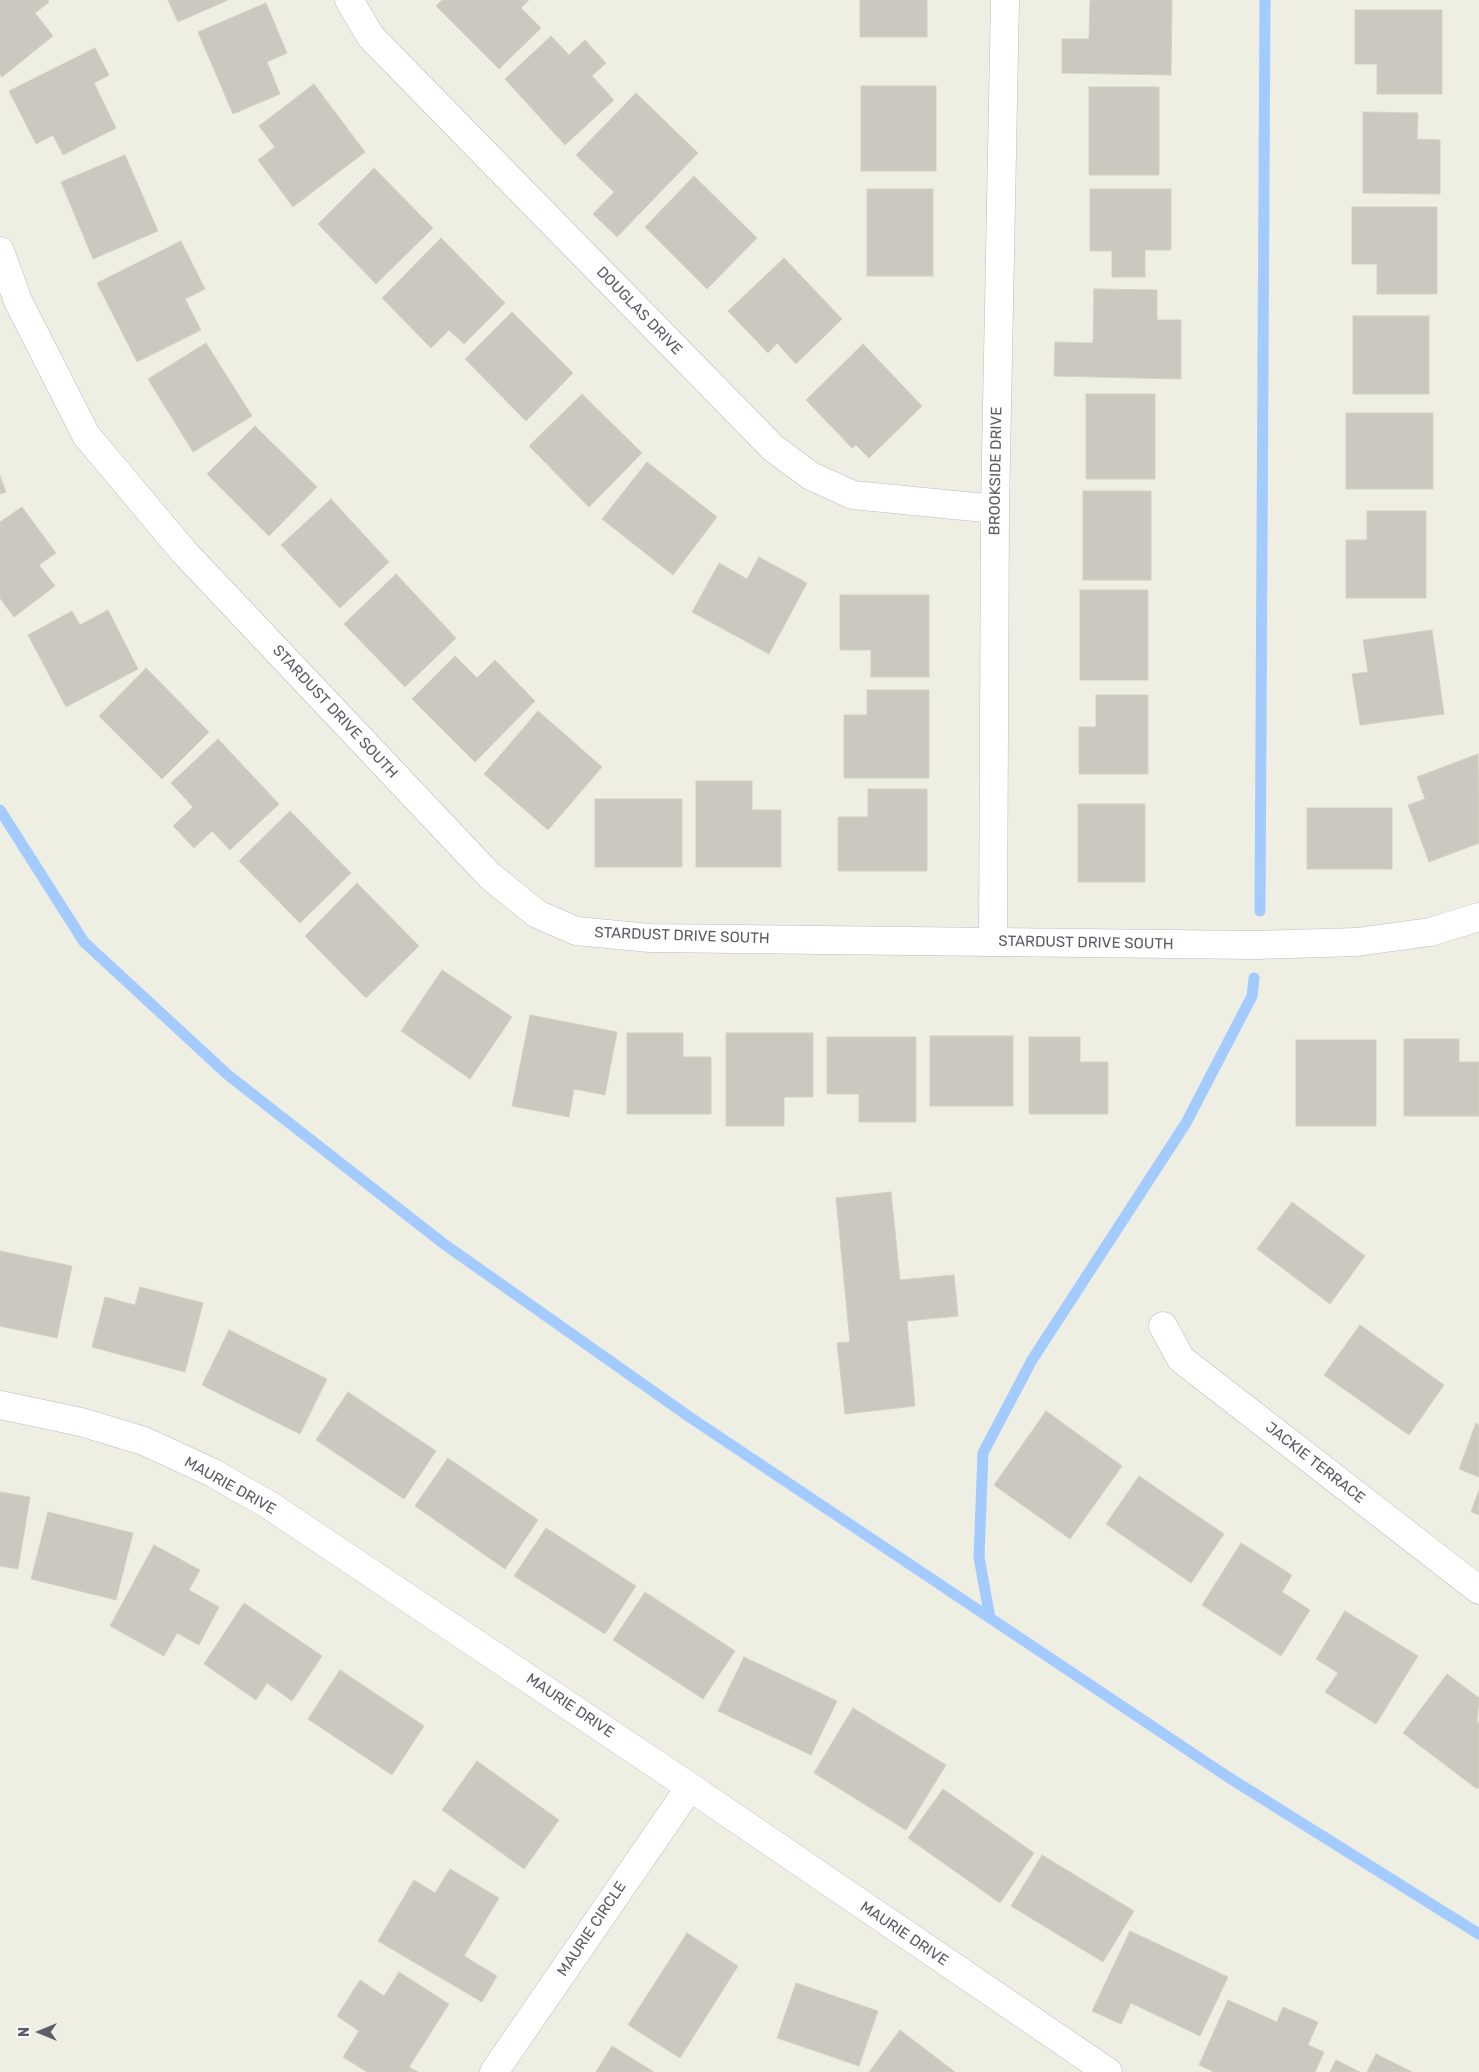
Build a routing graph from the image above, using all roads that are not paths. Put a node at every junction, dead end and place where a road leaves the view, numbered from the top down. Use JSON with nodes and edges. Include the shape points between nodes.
{"nodes":[{"id":1,"x":349,"y":0,"type":"edge"},
{"id":2,"x":1005,"y":0,"type":"edge"},
{"id":3,"x":0,"y":251,"type":"edge"},
{"id":4,"x":995,"y":509,"type":"junction"},
{"id":5,"x":1479,"y":917,"type":"edge"},
{"id":6,"x":993,"y":942,"type":"junction"},
{"id":7,"x":1163,"y":1326,"type":"dead end"},
{"id":8,"x":0,"y":1405,"type":"edge"},
{"id":9,"x":1479,"y":1590,"type":"edge"},
{"id":10,"x":690,"y":1787,"type":"junction"},
{"id":11,"x":494,"y":2072,"type":"edge"},
{"id":12,"x":1108,"y":2072,"type":"edge"}],
"edges":[{"from":1,"to":4,"type":"street","name":"DOUGLAS DRIVE","via":[[371,37],[773,448],[810,476],[853,495]]},
{"from":2,"to":4,"type":"street","name":"BROOKSIDE DRIVE"},
{"from":3,"to":6,"type":"street","name":"STARDUST DRIVE SOUTH","via":[[18,301],[86,435],[184,552],[490,876],[536,914],[576,931],[650,938]]},
{"from":4,"to":6,"type":"street","name":"BROOKSIDE DRIVE"},
{"from":5,"to":6,"type":"street","name":"STARDUST DRIVE SOUTH","via":[[1430,932],[1357,942],[1254,945]]},
{"from":7,"to":9,"type":"street","name":"JACKIE TERRACE","via":[[1181,1359]]},
{"from":8,"to":10,"type":"street","name":"MAURIE DRIVE","via":[[82,1422],[144,1441],[211,1472],[269,1505]]},
{"from":10,"to":11,"type":"street","name":"MAURIE CIRCLE"},
{"from":10,"to":12,"type":"street","name":"MAURIE DRIVE"}]}
